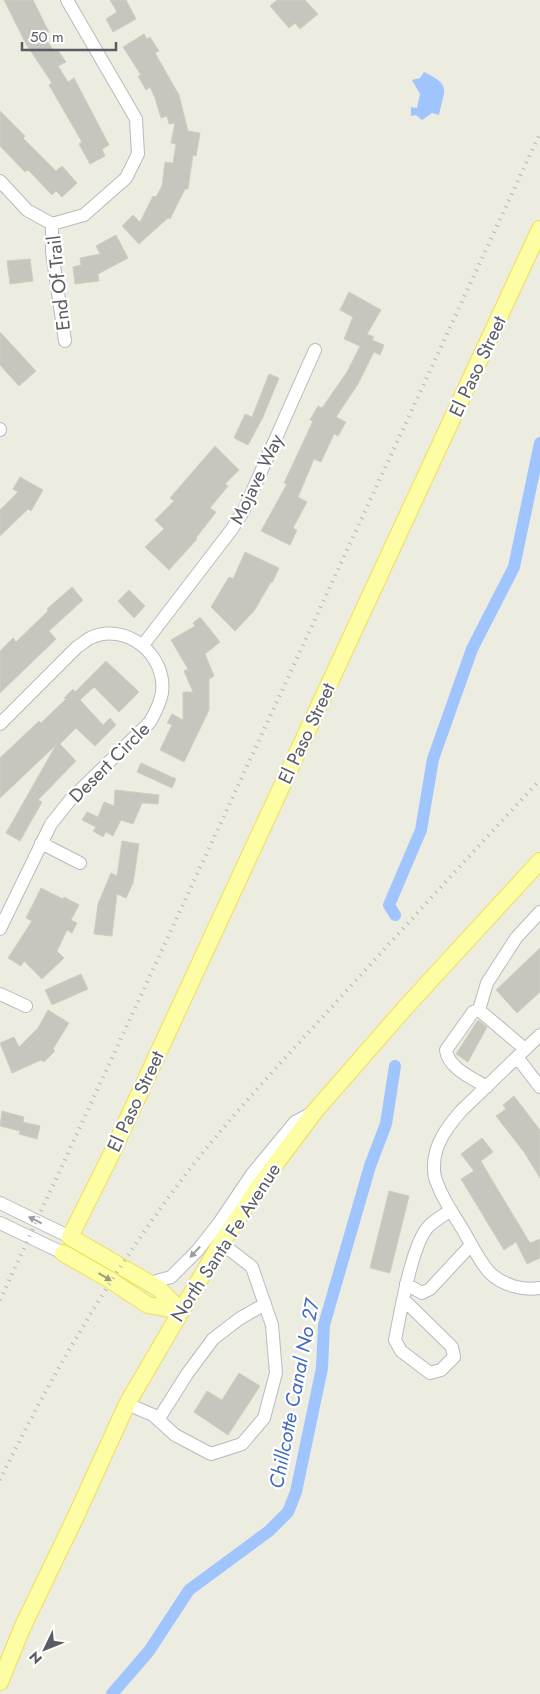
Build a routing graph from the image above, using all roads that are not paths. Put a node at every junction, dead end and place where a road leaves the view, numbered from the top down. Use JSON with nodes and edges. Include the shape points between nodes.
{"nodes":[{"id":1,"x":67,"y":0,"type":"edge"},
{"id":2,"x":0,"y":181,"type":"edge"},
{"id":3,"x":52,"y":224,"type":"junction"},
{"id":4,"x":540,"y":229,"type":"edge"},
{"id":5,"x":65,"y":341,"type":"dead end"},
{"id":6,"x":315,"y":350,"type":"dead end"},
{"id":7,"x":142,"y":645,"type":"junction"},
{"id":8,"x":0,"y":724,"type":"edge"},
{"id":9,"x":41,"y":843,"type":"junction"},
{"id":10,"x":540,"y":861,"type":"edge"},
{"id":11,"x":80,"y":863,"type":"dead end"},
{"id":12,"x":540,"y":912,"type":"edge"},
{"id":13,"x":0,"y":929,"type":"edge"},
{"id":14,"x":0,"y":994,"type":"edge"},
{"id":15,"x":26,"y":1006,"type":"dead end"},
{"id":16,"x":479,"y":1010,"type":"junction"},
{"id":17,"x":540,"y":1035,"type":"edge"},
{"id":18,"x":521,"y":1053,"type":"junction"},
{"id":19,"x":540,"y":1086,"type":"edge"},
{"id":20,"x":487,"y":1087,"type":"junction"},
{"id":21,"x":316,"y":1110,"type":"junction"},
{"id":22,"x":0,"y":1203,"type":"edge"},
{"id":23,"x":451,"y":1210,"type":"junction"},
{"id":24,"x":0,"y":1223,"type":"edge"},
{"id":25,"x":70,"y":1237,"type":"junction"},
{"id":26,"x":221,"y":1243,"type":"junction"},
{"id":27,"x":471,"y":1244,"type":"junction"},
{"id":28,"x":63,"y":1253,"type":"joint"},
{"id":29,"x":150,"y":1283,"type":"junction"},
{"id":30,"x":406,"y":1284,"type":"junction"},
{"id":31,"x":540,"y":1288,"type":"edge"},
{"id":32,"x":403,"y":1298,"type":"junction"},
{"id":33,"x":265,"y":1304,"type":"junction"},
{"id":34,"x":181,"y":1311,"type":"junction"},
{"id":35,"x":127,"y":1404,"type":"junction"},
{"id":36,"x":158,"y":1420,"type":"junction"},
{"id":37,"x":0,"y":1682,"type":"edge"}],
"edges":[{"from":1,"to":3,"type":"street","via":[[136,119],[138,154],[126,178],[84,215]]},
{"from":2,"to":3,"type":"street","via":[[27,210]]},
{"from":3,"to":5,"type":"street","name":"End Of Trail","via":[[52,252]]},
{"from":4,"to":25,"type":"main road","name":"El Paso Street"},
{"from":6,"to":7,"type":"street","name":"Mojave Way","via":[[244,510]]},
{"from":7,"to":8,"type":"street","name":"Desert Circle","via":[[124,635],[106,634],[90,638]]},
{"from":7,"to":9,"type":"street","name":"Desert Circle","via":[[154,657],[160,674],[162,692],[158,708],[150,722],[70,800]]},
{"from":9,"to":11,"type":"street"},
{"from":9,"to":13,"type":"street","name":"Desert Circle"},
{"from":10,"to":21,"type":"main road","name":"North Santa Fe Avenue"},
{"from":12,"to":16,"type":"street","via":[[516,938],[487,983]]},
{"from":14,"to":15,"type":"street"},
{"from":16,"to":18,"type":"street"},
{"from":16,"to":20,"type":"street","via":[[466,1020],[446,1050],[447,1057],[455,1066]]},
{"from":17,"to":18,"type":"street"},
{"from":18,"to":19,"type":"street"},
{"from":18,"to":20,"type":"street"},
{"from":20,"to":23,"type":"street","via":[[443,1133],[434,1158],[436,1182]]},
{"from":21,"to":26,"type":"main road","name":"North Santa Fe Avenue"},
{"from":21,"to":29,"type":"street","one_way":true,"via":[[295,1122],[252,1174],[197,1251],[171,1277]]},
{"from":25,"to":22,"type":"street","one_way":true},
{"from":23,"to":27,"type":"street"},
{"from":23,"to":30,"type":"street","via":[[429,1226],[422,1236]]},
{"from":24,"to":28,"type":"street"},
{"from":25,"to":29,"type":"main road"},
{"from":26,"to":33,"type":"street","via":[[252,1266]]},
{"from":26,"to":34,"type":"main road","name":"North Santa Fe Avenue"},
{"from":27,"to":30,"type":"street","via":[[430,1289],[422,1293]]},
{"from":27,"to":31,"type":"street","via":[[490,1273],[499,1279],[522,1288]]},
{"from":28,"to":34,"type":"main road","one_way":true,"via":[[148,1305]]},
{"from":29,"to":34,"type":"main road"},
{"from":30,"to":32,"type":"street"},
{"from":32,"to":32,"type":"street","via":[[395,1340],[401,1351],[430,1373],[441,1370],[454,1357],[452,1347]]},
{"from":33,"to":36,"type":"street","via":[[213,1339]]},
{"from":33,"to":36,"type":"street","via":[[272,1325],[276,1373],[264,1418],[242,1444],[211,1454],[176,1435]]},
{"from":34,"to":35,"type":"main road","name":"North Santa Fe Avenue"},
{"from":35,"to":36,"type":"street"},
{"from":35,"to":37,"type":"main road","name":"North Santa Fe Avenue"}]}
